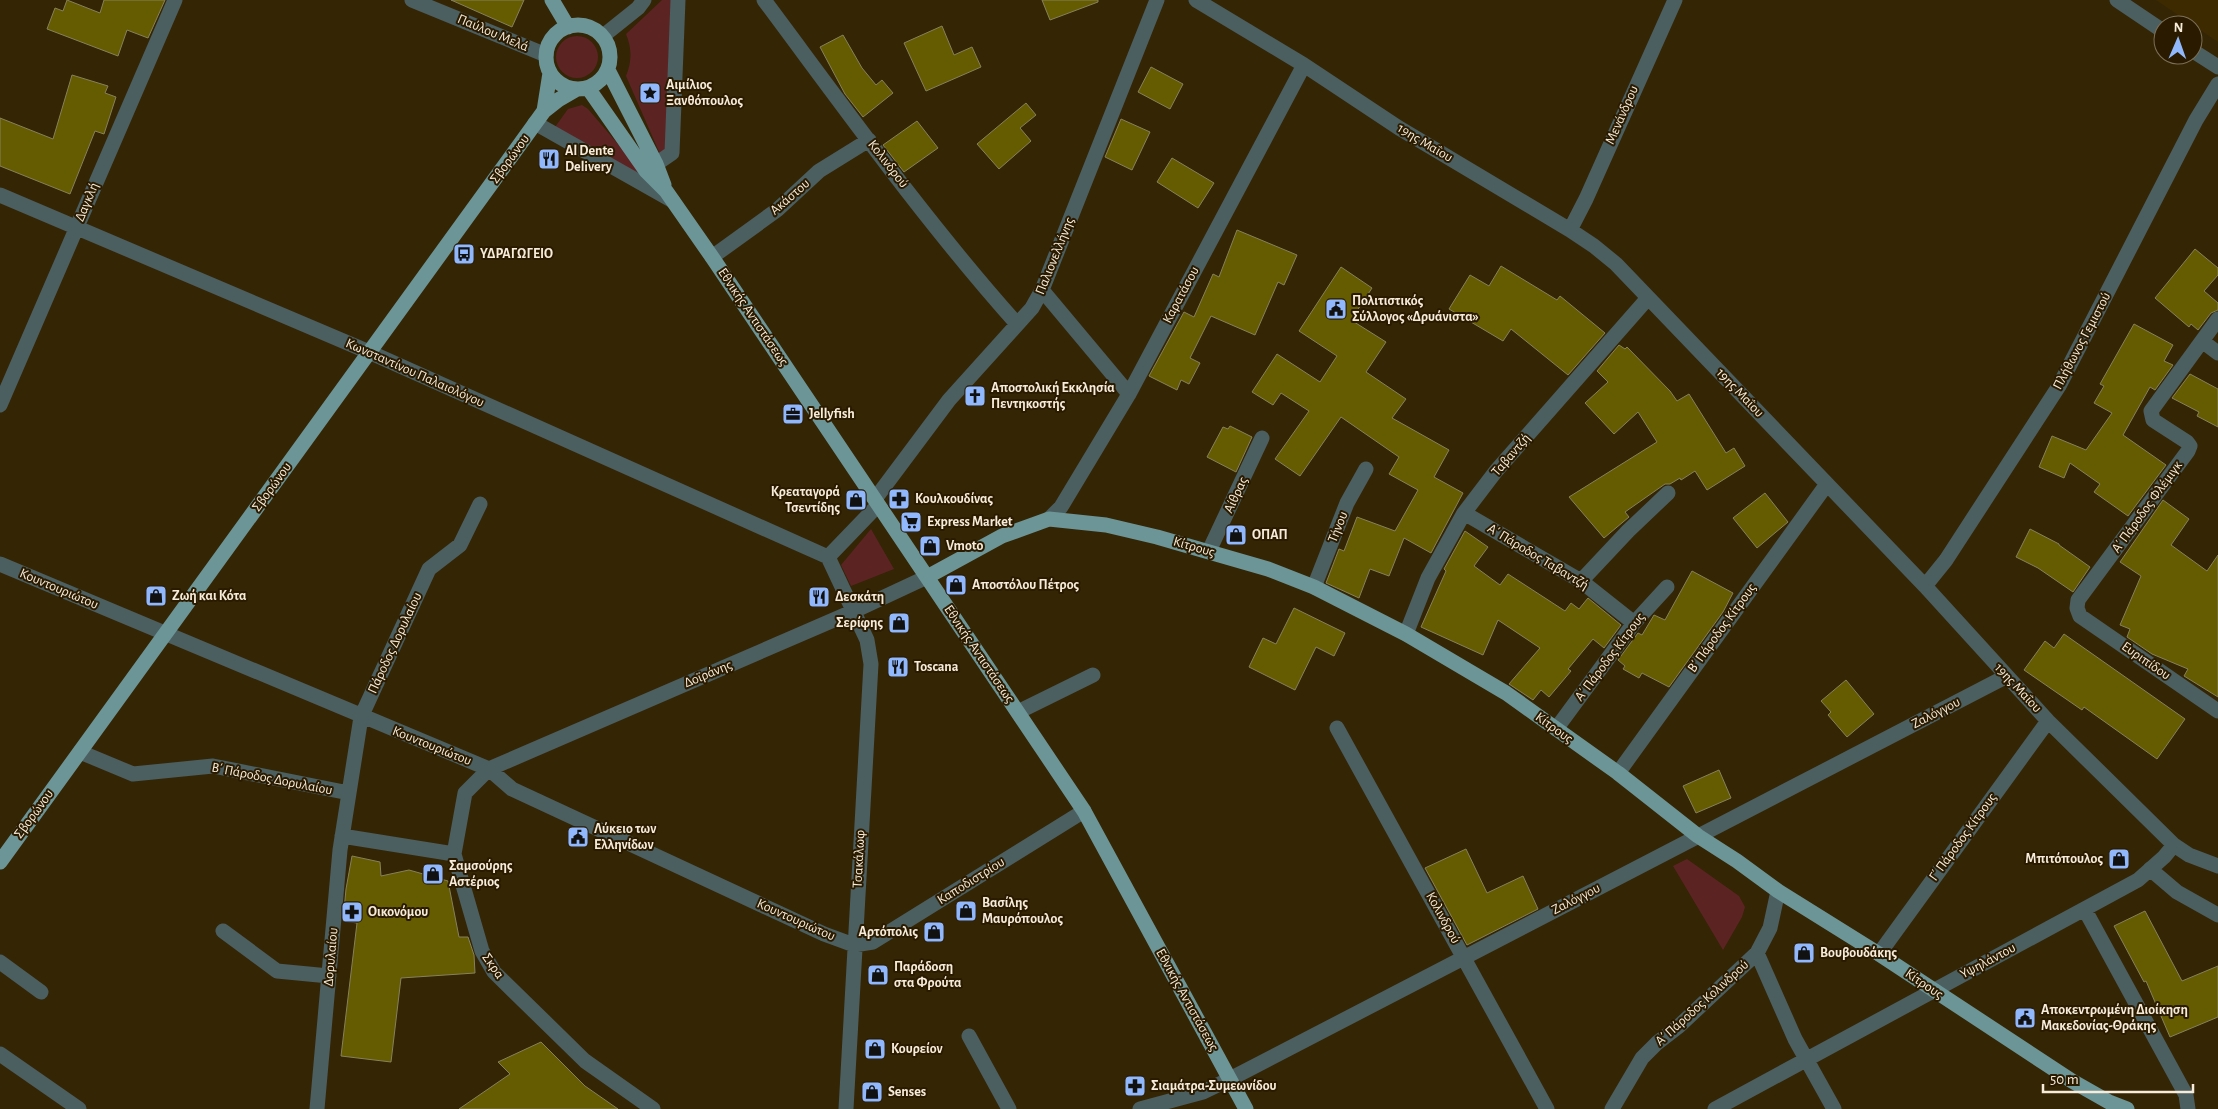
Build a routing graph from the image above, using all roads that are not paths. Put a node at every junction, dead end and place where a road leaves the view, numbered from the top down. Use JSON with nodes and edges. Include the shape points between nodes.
{"nodes":[{"id":1,"x":174,"y":0,"type":"edge"},
{"id":2,"x":412,"y":0,"type":"edge"},
{"id":3,"x":552,"y":0,"type":"edge"},
{"id":4,"x":644,"y":0,"type":"edge"},
{"id":5,"x":678,"y":0,"type":"edge"},
{"id":6,"x":764,"y":0,"type":"edge"},
{"id":7,"x":1157,"y":0,"type":"edge"},
{"id":8,"x":1196,"y":0,"type":"edge"},
{"id":9,"x":1675,"y":0,"type":"edge"},
{"id":10,"x":2116,"y":0,"type":"edge"},
{"id":11,"x":2153,"y":24,"type":"edge"},
{"id":12,"x":568,"y":27,"type":"junction"},
{"id":13,"x":603,"y":36,"type":"junction"},
{"id":14,"x":546,"y":55,"type":"junction"},
{"id":15,"x":2203,"y":57,"type":"edge"},
{"id":16,"x":1304,"y":65,"type":"junction"},
{"id":17,"x":2218,"y":67,"type":"edge"},
{"id":18,"x":608,"y":70,"type":"junction"},
{"id":19,"x":550,"y":73,"type":"junction"},
{"id":20,"x":2218,"y":84,"type":"edge"},
{"id":21,"x":583,"y":88,"type":"junction"},
{"id":22,"x":540,"y":117,"type":"junction"},
{"id":23,"x":869,"y":140,"type":"junction"},
{"id":24,"x":656,"y":164,"type":"junction"},
{"id":25,"x":0,"y":195,"type":"edge"},
{"id":26,"x":670,"y":196,"type":"junction"},
{"id":27,"x":76,"y":227,"type":"junction"},
{"id":28,"x":1570,"y":230,"type":"junction"},
{"id":29,"x":712,"y":257,"type":"junction"},
{"id":30,"x":1042,"y":290,"type":"junction"},
{"id":31,"x":1648,"y":298,"type":"junction"},
{"id":32,"x":2218,"y":319,"type":"edge"},
{"id":33,"x":1017,"y":324,"type":"junction"},
{"id":34,"x":2202,"y":341,"type":"junction"},
{"id":35,"x":369,"y":352,"type":"junction"},
{"id":36,"x":2218,"y":353,"type":"edge"},
{"id":37,"x":1129,"y":394,"type":"junction"},
{"id":38,"x":0,"y":405,"type":"edge"},
{"id":39,"x":1262,"y":438,"type":"dead end"},
{"id":40,"x":1366,"y":469,"type":"dead end"},
{"id":41,"x":1827,"y":484,"type":"junction"},
{"id":42,"x":1668,"y":494,"type":"dead end"},
{"id":43,"x":876,"y":502,"type":"junction"},
{"id":44,"x":480,"y":504,"type":"dead end"},
{"id":45,"x":1464,"y":514,"type":"junction"},
{"id":46,"x":1049,"y":519,"type":"junction"},
{"id":47,"x":1209,"y":551,"type":"junction"},
{"id":48,"x":828,"y":557,"type":"junction"},
{"id":49,"x":0,"y":564,"type":"edge"},
{"id":50,"x":927,"y":577,"type":"junction"},
{"id":51,"x":1581,"y":581,"type":"junction"},
{"id":52,"x":1925,"y":586,"type":"junction"},
{"id":53,"x":1314,"y":587,"type":"junction"},
{"id":54,"x":1667,"y":587,"type":"dead end"},
{"id":55,"x":2077,"y":608,"type":"joint"},
{"id":56,"x":852,"y":612,"type":"junction"},
{"id":57,"x":1634,"y":623,"type":"junction"},
{"id":58,"x":165,"y":634,"type":"junction"},
{"id":59,"x":1406,"y":634,"type":"junction"},
{"id":60,"x":1094,"y":675,"type":"dead end"},
{"id":61,"x":2007,"y":676,"type":"junction"},
{"id":62,"x":2218,"y":711,"type":"edge"},
{"id":63,"x":1018,"y":712,"type":"junction"},
{"id":64,"x":361,"y":717,"type":"junction"},
{"id":65,"x":2048,"y":721,"type":"junction"},
{"id":66,"x":1338,"y":728,"type":"dead end"},
{"id":67,"x":1556,"y":729,"type":"junction"},
{"id":68,"x":80,"y":752,"type":"junction"},
{"id":69,"x":489,"y":769,"type":"junction"},
{"id":70,"x":1618,"y":773,"type":"junction"},
{"id":71,"x":349,"y":794,"type":"junction"},
{"id":72,"x":1084,"y":811,"type":"junction"},
{"id":73,"x":342,"y":836,"type":"junction"},
{"id":74,"x":1698,"y":836,"type":"junction"},
{"id":75,"x":2174,"y":845,"type":"junction"},
{"id":76,"x":454,"y":854,"type":"junction"},
{"id":77,"x":0,"y":862,"type":"edge"},
{"id":78,"x":2218,"y":866,"type":"edge"},
{"id":79,"x":2150,"y":869,"type":"junction"},
{"id":80,"x":1778,"y":891,"type":"junction"},
{"id":81,"x":2084,"y":910,"type":"junction"},
{"id":82,"x":2218,"y":915,"type":"edge"},
{"id":83,"x":224,"y":931,"type":"dead end"},
{"id":84,"x":854,"y":945,"type":"junction"},
{"id":85,"x":1757,"y":953,"type":"junction"},
{"id":86,"x":1879,"y":954,"type":"junction"},
{"id":87,"x":1464,"y":957,"type":"junction"},
{"id":88,"x":0,"y":962,"type":"edge"},
{"id":89,"x":329,"y":976,"type":"junction"},
{"id":90,"x":1934,"y":990,"type":"junction"},
{"id":91,"x":41,"y":992,"type":"dead end"},
{"id":92,"x":969,"y":1036,"type":"dead end"},
{"id":93,"x":0,"y":1054,"type":"edge"},
{"id":94,"x":1806,"y":1059,"type":"junction"},
{"id":95,"x":1230,"y":1079,"type":"junction"},
{"id":96,"x":79,"y":1109,"type":"edge"},
{"id":97,"x":318,"y":1109,"type":"edge"},
{"id":98,"x":653,"y":1109,"type":"edge"},
{"id":99,"x":846,"y":1109,"type":"edge"},
{"id":100,"x":1009,"y":1109,"type":"edge"},
{"id":101,"x":1140,"y":1109,"type":"edge"},
{"id":102,"x":1246,"y":1109,"type":"edge"},
{"id":103,"x":1547,"y":1109,"type":"edge"},
{"id":104,"x":1612,"y":1109,"type":"edge"},
{"id":105,"x":1715,"y":1109,"type":"edge"},
{"id":106,"x":1834,"y":1109,"type":"edge"},
{"id":107,"x":2127,"y":1109,"type":"edge"},
{"id":108,"x":2188,"y":1109,"type":"edge"}],
"edges":[{"from":1,"to":27,"type":"street","name":"Δαγκλή"},
{"from":2,"to":14,"type":"street","name":"Παύλου Μελά"},
{"from":3,"to":12,"type":"main road"},
{"from":4,"to":13,"type":"street"},
{"from":5,"to":24,"type":"street","via":[[672,153]]},
{"from":6,"to":23,"type":"street","name":"Κολινδρού"},
{"from":7,"to":30,"type":"street","name":"Παλιονελλήνης"},
{"from":8,"to":16,"type":"street","name":"19ης Μαΐου"},
{"from":9,"to":28,"type":"street","name":"Μενάνδρου"},
{"from":10,"to":11,"type":"street"},
{"from":12,"to":13,"type":"main road","via":[[587,26]]},
{"from":12,"to":14,"type":"main road","via":[[552,38]]},
{"from":13,"to":18,"type":"main road","via":[[610,52]]},
{"from":14,"to":19,"type":"main road"},
{"from":15,"to":17,"type":"street"},
{"from":16,"to":28,"type":"street","name":"19ης Μαΐου","via":[[1399,128]]},
{"from":16,"to":37,"type":"street","name":"Καρατάσου"},
{"from":18,"to":21,"type":"main road","via":[[596,84]]},
{"from":18,"to":24,"type":"main road"},
{"from":19,"to":21,"type":"main road","via":[[563,85]]},
{"from":19,"to":22,"type":"main road"},
{"from":20,"to":52,"type":"street","name":"Πλήθωνος Γεμιστού","via":[[2196,120],[2059,386],[1946,560]]},
{"from":21,"to":22,"type":"main road","via":[[558,100]]},
{"from":21,"to":26,"type":"main road","via":[[646,171]]},
{"from":22,"to":26,"type":"street"},
{"from":22,"to":35,"type":"main road","name":"Σβορώνου"},
{"from":23,"to":29,"type":"street","name":"Ακάστου","via":[[819,171],[777,210]]},
{"from":23,"to":33,"type":"street","name":"Κολινδρού","via":[[979,281]]},
{"from":24,"to":26,"type":"main road"},
{"from":25,"to":27,"type":"street","name":"Κωνσταντίνου Παλαιολόγου"},
{"from":26,"to":29,"type":"main road","name":"Εθνικής Αντιστάσεως"},
{"from":27,"to":35,"type":"street","name":"Κωνσταντίνου Παλαιολόγου"},
{"from":27,"to":38,"type":"street","name":"Δαγκλή"},
{"from":28,"to":31,"type":"street","name":"19ης Μαΐου","via":[[1616,264]]},
{"from":29,"to":43,"type":"main road","name":"Εθνικής Αντιστάσεως"},
{"from":30,"to":33,"type":"street","name":"Παλιονελλήνης","via":[[1032,308]]},
{"from":30,"to":37,"type":"street"},
{"from":31,"to":41,"type":"street","name":"19ης Μαΐου"},
{"from":31,"to":45,"type":"street","name":"Ταβαντζή","via":[[1496,471]]},
{"from":32,"to":34,"type":"street","name":"Α΄ Πάροδος Φλέμιγκ"},
{"from":33,"to":43,"type":"street","name":"Παλιονελλήνης","via":[[949,400]]},
{"from":34,"to":36,"type":"street"},
{"from":34,"to":55,"type":"street","name":"Α΄ Πάροδος Φλέμιγκ","via":[[2151,411],[2153,420],[2187,442],[2190,446],[2188,451],[2078,600]]},
{"from":35,"to":48,"type":"street","name":"Κωνσταντίνου Παλαιολόγου"},
{"from":35,"to":58,"type":"main road","name":"Σβορώνου"},
{"from":37,"to":46,"type":"street","name":"Καρατάσου","via":[[1061,507]]},
{"from":39,"to":47,"type":"street","name":"Αίθρας"},
{"from":40,"to":53,"type":"street","name":"Τήνου","via":[[1347,503]]},
{"from":41,"to":52,"type":"street","name":"19ης Μαΐου"},
{"from":41,"to":70,"type":"street","name":"Β΄ Πάροδος Κίτρους"},
{"from":42,"to":51,"type":"street","via":[[1628,530]]},
{"from":43,"to":48,"type":"street","name":"Παλιονελλήνης"},
{"from":43,"to":50,"type":"main road","name":"Εθνικής Αντιστάσεως"},
{"from":44,"to":64,"type":"street","name":"Πάροδος Δορυλαίου","via":[[460,545],[429,569]]},
{"from":45,"to":51,"type":"street","name":"Α΄ Πάροδος Ταβαντζή"},
{"from":45,"to":59,"type":"street","name":"Ταβαντζή","via":[[1428,578]]},
{"from":46,"to":47,"type":"main road","name":"Κίτρους","via":[[1106,525]]},
{"from":46,"to":50,"type":"main road","name":"Κίτρους","via":[[1002,536]]},
{"from":47,"to":53,"type":"main road","name":"Κίτρους"},
{"from":48,"to":56,"type":"street","name":"Τσακάλωφ"},
{"from":49,"to":58,"type":"street","name":"Κουντουριώτου"},
{"from":50,"to":56,"type":"street","name":"Δοϊράνης"},
{"from":50,"to":63,"type":"main road","name":"Εθνικής Αντιστάσεως"},
{"from":51,"to":57,"type":"street","name":"Α΄ Πάροδος Ταβαντζή"},
{"from":52,"to":61,"type":"street","name":"19ης Μαΐου"},
{"from":53,"to":59,"type":"main road","name":"Κίτρους"},
{"from":54,"to":57,"type":"street","name":"Α΄ Πάροδος Κίτρους"},
{"from":55,"to":62,"type":"street","name":"Ευριπίδου","via":[[2080,616]]},
{"from":56,"to":69,"type":"street","name":"Δοϊράνης"},
{"from":56,"to":84,"type":"street","name":"Τσακάλωφ","via":[[867,640],[871,664]]},
{"from":57,"to":67,"type":"street","name":"Α΄ Πάροδος Κίτρους"},
{"from":58,"to":64,"type":"street","name":"Κουντουριώτου"},
{"from":58,"to":68,"type":"main road","name":"Σβορώνου"},
{"from":59,"to":67,"type":"main road","name":"Κίτρους","via":[[1506,693]]},
{"from":60,"to":63,"type":"street"},
{"from":61,"to":65,"type":"street","name":"19ης Μαΐου"},
{"from":61,"to":74,"type":"street","name":"Ζαλόγγου"},
{"from":63,"to":72,"type":"main road","name":"Εθνικής Αντιστάσεως"},
{"from":64,"to":69,"type":"street","name":"Κουντουριώτου"},
{"from":64,"to":71,"type":"street","name":"Δορυλαίου"},
{"from":65,"to":75,"type":"street","name":"19ης Μαΐου"},
{"from":65,"to":86,"type":"street","name":"Γ΄ Πάροδος Κίτρους"},
{"from":66,"to":87,"type":"street","name":"Κολινδρού"},
{"from":67,"to":70,"type":"main road","name":"Κίτρους"},
{"from":68,"to":71,"type":"street","name":"Β΄ Πάροδος Δορυλαίου","via":[[133,774],[213,766]]},
{"from":68,"to":77,"type":"main road","name":"Σβορώνου"},
{"from":69,"to":76,"type":"street","name":"Σκρα","via":[[465,793]]},
{"from":69,"to":84,"type":"street","name":"Κουντουριώτου","via":[[512,789]]},
{"from":70,"to":74,"type":"main road","name":"Κίτρους"},
{"from":71,"to":73,"type":"street","name":"Δορυλαίου"},
{"from":72,"to":84,"type":"street","name":"Καποδιστρίου","via":[[873,942]]},
{"from":72,"to":95,"type":"main road","name":"Εθνικής Αντιστάσεως"},
{"from":73,"to":76,"type":"street"},
{"from":73,"to":89,"type":"street","name":"Δορυλαίου"},
{"from":74,"to":80,"type":"main road","name":"Κίτρους"},
{"from":74,"to":87,"type":"street","name":"Ζαλόγγου"},
{"from":75,"to":78,"type":"street","name":"19ης Μαΐου","via":[[2189,855]]},
{"from":75,"to":79,"type":"street","name":"Υψηλάντου"},
{"from":76,"to":98,"type":"street","name":"Σκρα","via":[[482,951],[494,972],[585,1061]]},
{"from":79,"to":81,"type":"street","name":"Υψηλάντου","via":[[2138,880]]},
{"from":79,"to":82,"type":"street","via":[[2177,892]]},
{"from":80,"to":85,"type":"street","name":"Α΄ Πάροδος Κολινδρού","via":[[1770,928]]},
{"from":80,"to":86,"type":"main road","name":"Κίτρους"},
{"from":81,"to":90,"type":"street","name":"Υψηλάντου"},
{"from":81,"to":108,"type":"street","via":[[2186,1095]]},
{"from":83,"to":89,"type":"street","via":[[277,971]]},
{"from":84,"to":99,"type":"street","name":"Τσακάλωφ"},
{"from":85,"to":94,"type":"street"},
{"from":85,"to":104,"type":"street","name":"Α΄ Πάροδος Κολινδρού","via":[[1642,1058]]},
{"from":86,"to":90,"type":"main road","name":"Κίτρους"},
{"from":87,"to":95,"type":"street","name":"Ζαλόγγου"},
{"from":87,"to":103,"type":"street","name":"Κολινδρού"},
{"from":88,"to":91,"type":"street"},
{"from":89,"to":97,"type":"street","name":"Δορυλαίου"},
{"from":90,"to":94,"type":"street","name":"Υψηλάντου"},
{"from":90,"to":107,"type":"main road","name":"Κίτρους","via":[[2072,1081]]},
{"from":92,"to":100,"type":"street"},
{"from":93,"to":96,"type":"street"},
{"from":94,"to":105,"type":"street","name":"Υψηλάντου"},
{"from":94,"to":106,"type":"street"},
{"from":95,"to":101,"type":"street","name":"Ζαλόγγου","via":[[1203,1092]]},
{"from":95,"to":102,"type":"main road","name":"Εθνικής Αντιστάσεως"}]}
